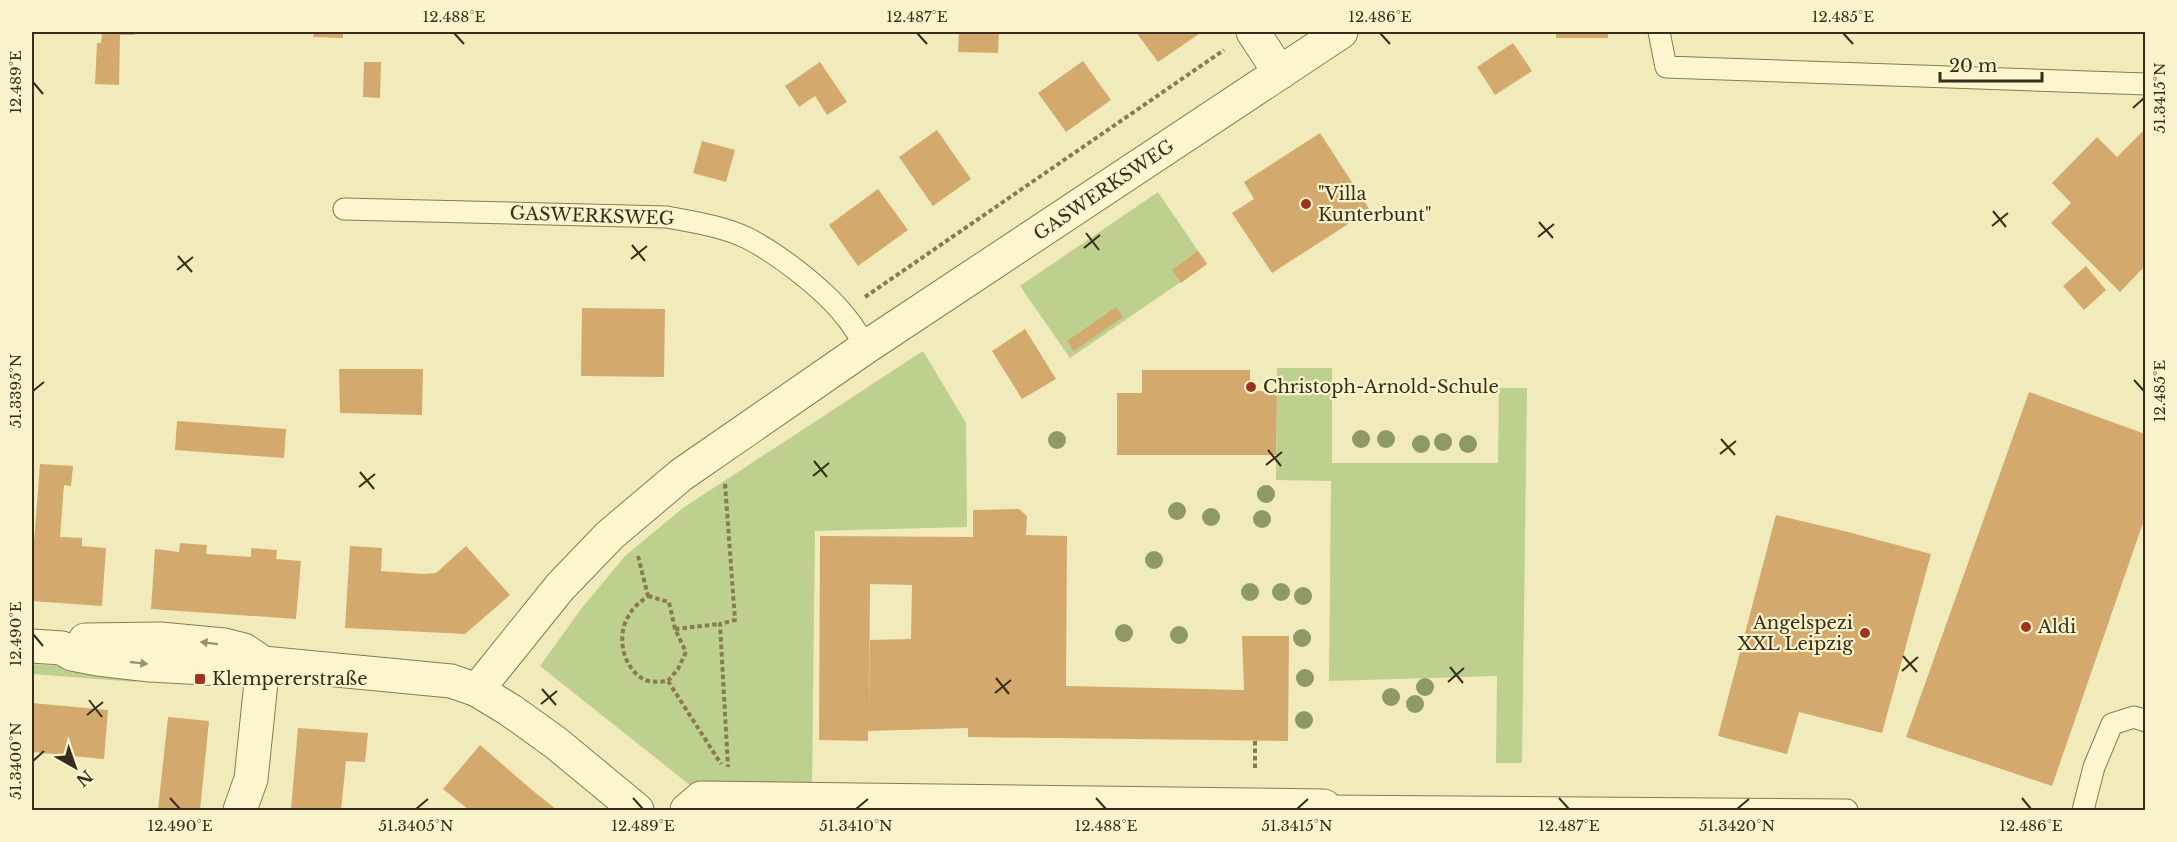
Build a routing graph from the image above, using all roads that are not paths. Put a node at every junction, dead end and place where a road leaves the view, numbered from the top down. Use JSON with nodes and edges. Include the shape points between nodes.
{"nodes":[{"id":1,"x":1341,"y":32,"type":"edge"},
{"id":2,"x":1659,"y":32,"type":"edge"},
{"id":3,"x":1242,"y":38,"type":"edge"},
{"id":4,"x":1280,"y":72,"type":"junction"},
{"id":5,"x":2145,"y":84,"type":"edge"},
{"id":6,"x":344,"y":209,"type":"dead end"},
{"id":7,"x":866,"y":347,"type":"junction"},
{"id":8,"x":47,"y":647,"type":"edge"},
{"id":9,"x":263,"y":663,"type":"junction"},
{"id":10,"x":477,"y":690,"type":"junction"},
{"id":11,"x":2145,"y":721,"type":"edge"},
{"id":12,"x":1324,"y":806,"type":"joint"},
{"id":13,"x":240,"y":810,"type":"edge"},
{"id":14,"x":637,"y":810,"type":"edge"},
{"id":15,"x":687,"y":810,"type":"edge"},
{"id":16,"x":1846,"y":810,"type":"edge"},
{"id":17,"x":2083,"y":810,"type":"edge"}],
"edges":[{"from":1,"to":4,"type":"street","name":"GASWERKSWEG"},
{"from":2,"to":5,"type":"lane","via":[[1666,68]]},
{"from":3,"to":4,"type":"street"},
{"from":4,"to":7,"type":"street","name":"GASWERKSWEG"},
{"from":6,"to":7,"type":"lane","name":"GASWERKSWEG","via":[[666,217],[710,225],[746,238],[805,277],[842,313]]},
{"from":7,"to":10,"type":"street","name":"GASWERKSWEG","via":[[681,475],[610,535],[560,587]]},
{"from":8,"to":9,"type":"street","via":[[72,641],[183,641],[244,650]]},
{"from":9,"to":10,"type":"street","via":[[452,681]]},
{"from":9,"to":13,"type":"street","via":[[251,779]]},
{"from":10,"to":14,"type":"street","via":[[556,744]]},
{"from":11,"to":17,"type":"lane","via":[[2134,717],[2112,724],[2094,767]]},
{"from":12,"to":15,"type":"street","via":[[700,798]]},
{"from":12,"to":16,"type":"lane"}]}
